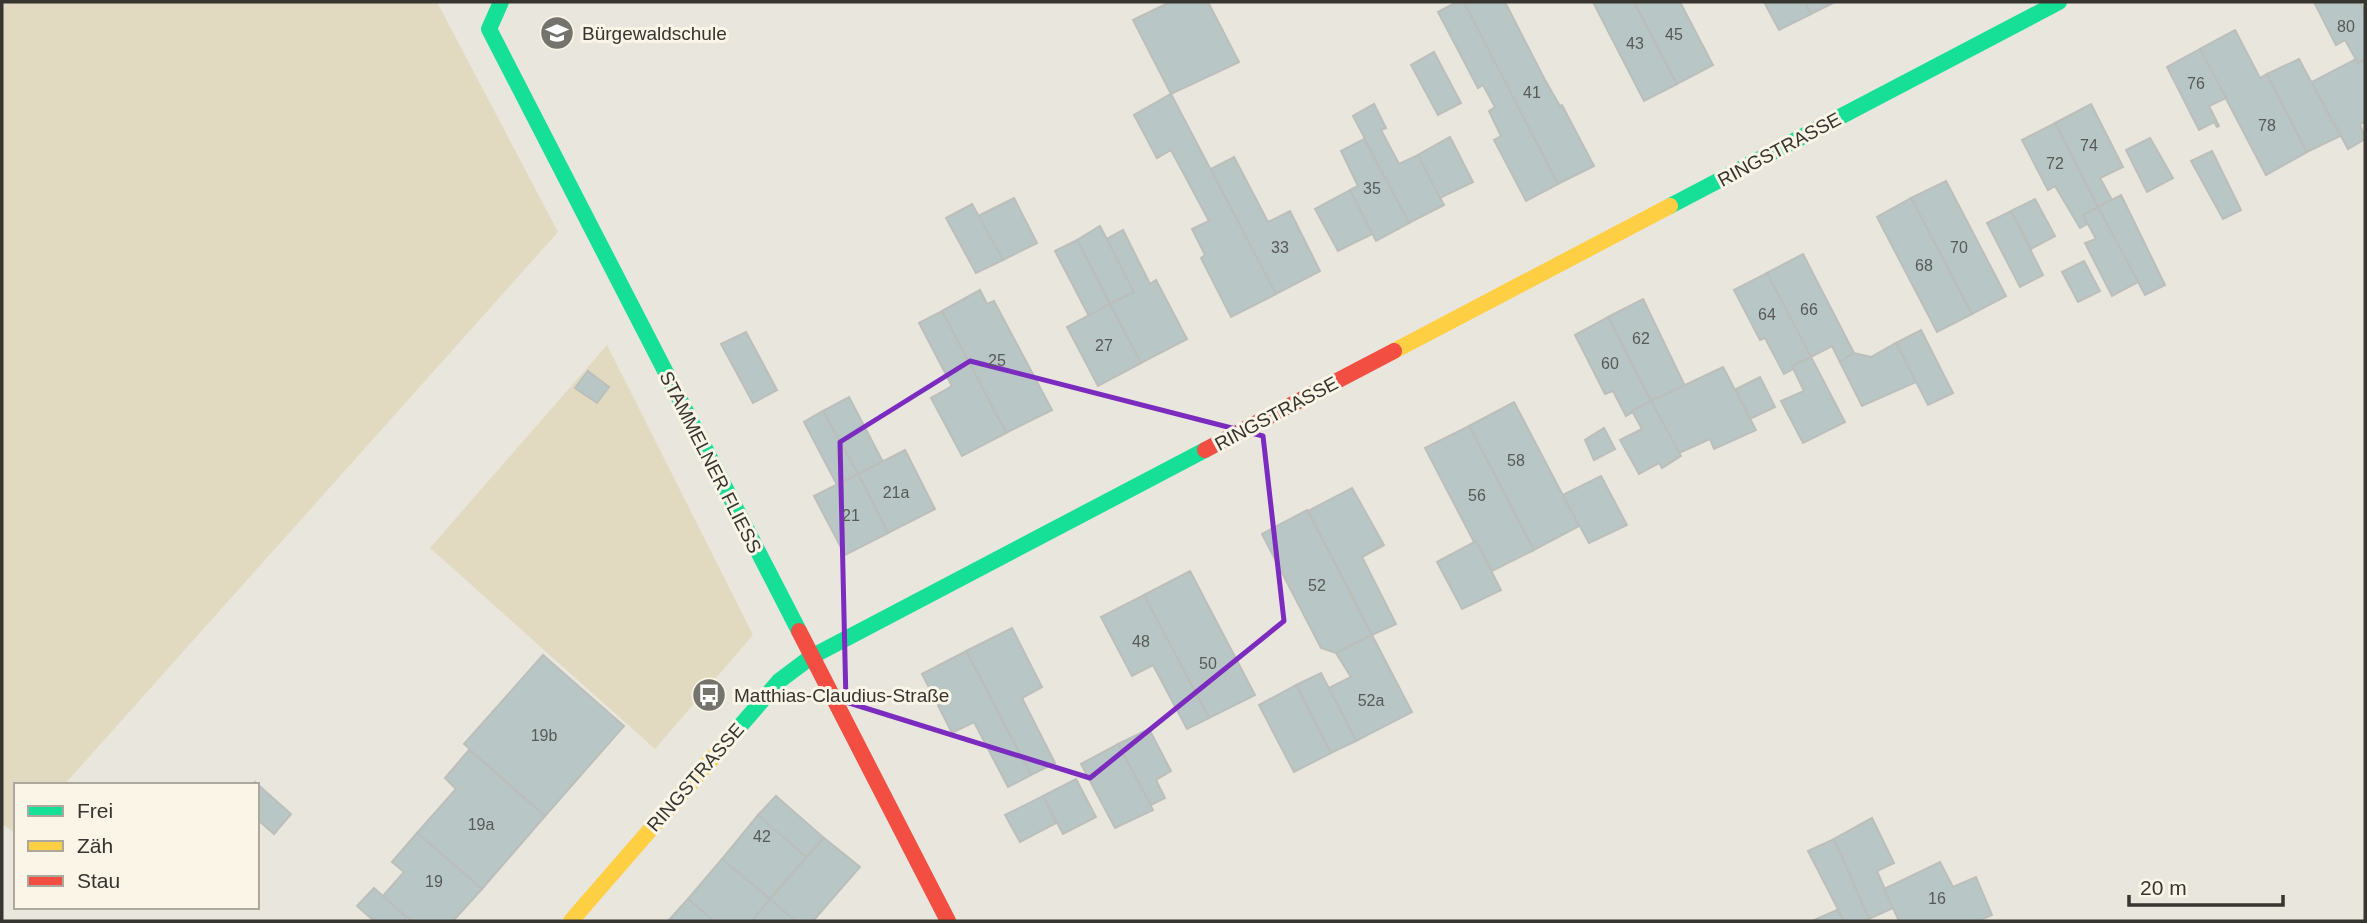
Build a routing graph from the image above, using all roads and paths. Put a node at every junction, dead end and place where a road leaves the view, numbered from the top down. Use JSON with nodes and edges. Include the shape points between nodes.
{"nodes":[{"id":1,"x":500,"y":2,"type":"edge"},
{"id":2,"x":2059,"y":2,"type":"edge"},
{"id":3,"x":811,"y":657,"type":"junction"},
{"id":4,"x":570,"y":921,"type":"edge"},
{"id":5,"x":948,"y":921,"type":"edge"}],
"edges":[{"from":1,"to":3,"type":"main road","name":"STAMMELNER FLIESS","via":[[489,29]]},
{"from":2,"to":3,"type":"main road","name":"RINGSTRASSE"},
{"from":3,"to":4,"type":"main road","name":"RINGSTRASSE","via":[[779,681]]},
{"from":3,"to":5,"type":"main road","name":"STAMMELNER FLIESS"}]}
